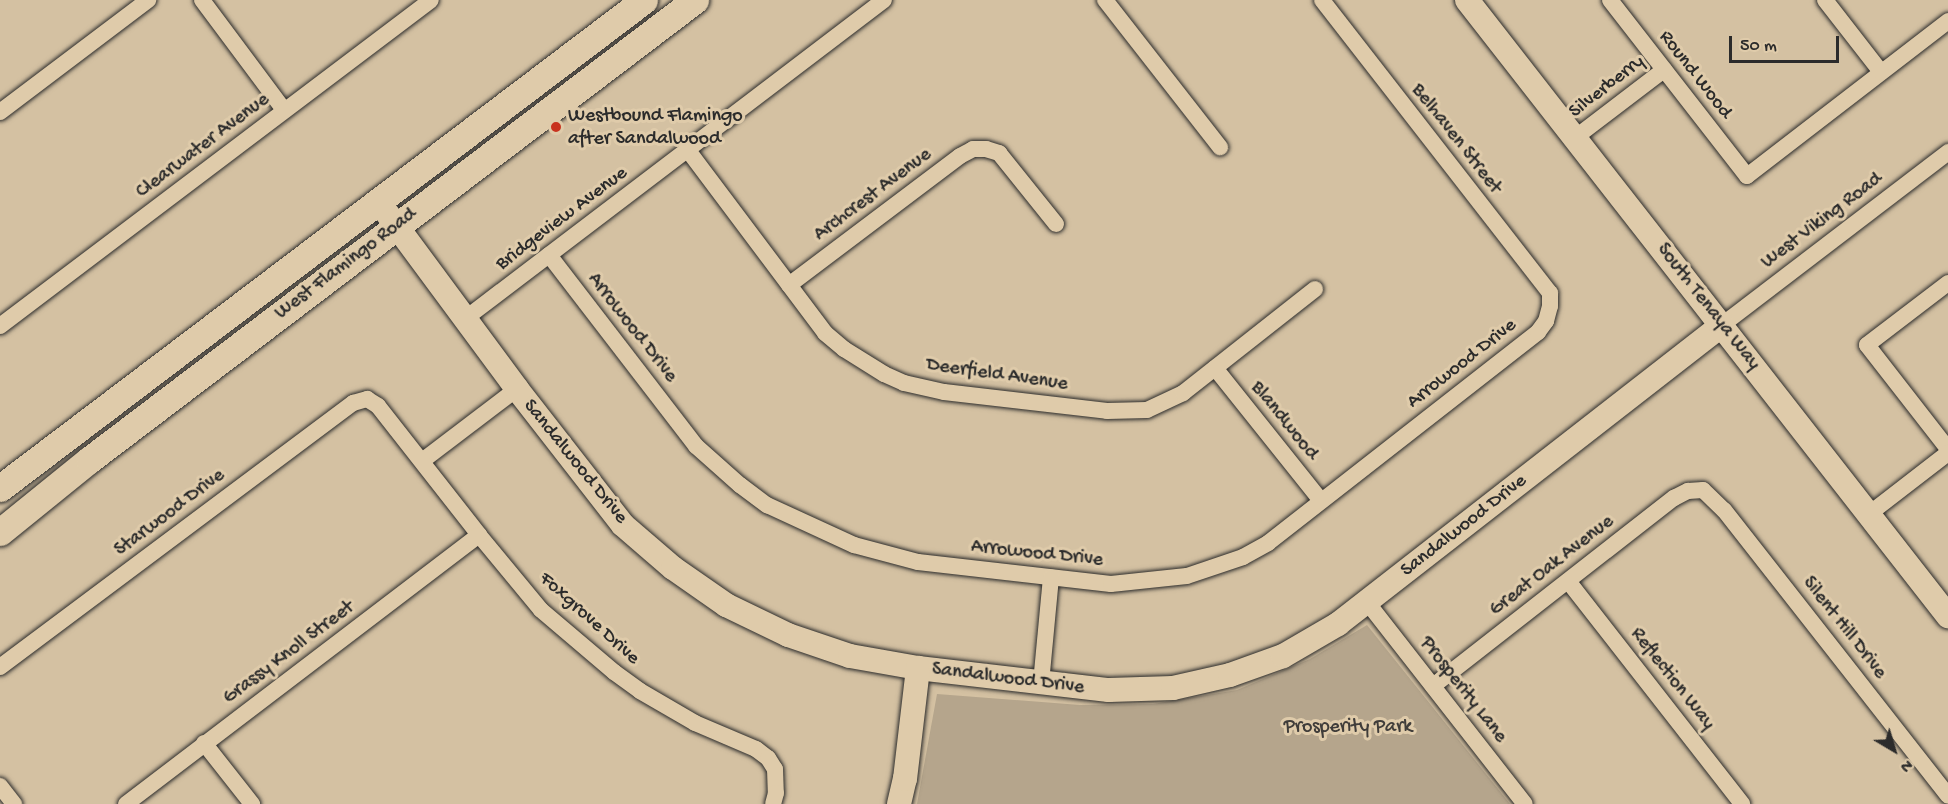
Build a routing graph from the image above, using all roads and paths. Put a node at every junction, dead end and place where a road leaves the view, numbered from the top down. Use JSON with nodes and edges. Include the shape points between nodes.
{"nodes":[{"id":1,"x":148,"y":0,"type":"edge"},
{"id":2,"x":202,"y":0,"type":"edge"},
{"id":3,"x":431,"y":0,"type":"edge"},
{"id":4,"x":644,"y":0,"type":"edge"},
{"id":5,"x":671,"y":0,"type":"edge"},
{"id":6,"x":695,"y":0,"type":"edge"},
{"id":7,"x":884,"y":0,"type":"edge"},
{"id":8,"x":1105,"y":0,"type":"edge"},
{"id":9,"x":1322,"y":0,"type":"edge"},
{"id":10,"x":1467,"y":0,"type":"edge"},
{"id":11,"x":1610,"y":0,"type":"edge"},
{"id":12,"x":1826,"y":0,"type":"edge"},
{"id":13,"x":1948,"y":21,"type":"edge"},
{"id":14,"x":607,"y":67,"type":"junction"},
{"id":15,"x":1664,"y":69,"type":"junction"},
{"id":16,"x":1881,"y":72,"type":"junction"},
{"id":17,"x":284,"y":110,"type":"junction"},
{"id":18,"x":0,"y":112,"type":"edge"},
{"id":19,"x":1576,"y":137,"type":"junction"},
{"id":20,"x":1220,"y":147,"type":"dead end"},
{"id":21,"x":687,"y":149,"type":"junction"},
{"id":22,"x":1948,"y":152,"type":"edge"},
{"id":23,"x":378,"y":201,"type":"junction"},
{"id":24,"x":1056,"y":224,"type":"dead end"},
{"id":25,"x":396,"y":226,"type":"junction"},
{"id":26,"x":549,"y":255,"type":"junction"},
{"id":27,"x":1948,"y":283,"type":"edge"},
{"id":28,"x":789,"y":285,"type":"junction"},
{"id":29,"x":1315,"y":289,"type":"dead end"},
{"id":30,"x":1550,"y":306,"type":"joint"},
{"id":31,"x":466,"y":318,"type":"junction"},
{"id":32,"x":1722,"y":325,"type":"junction"},
{"id":33,"x":0,"y":326,"type":"edge"},
{"id":34,"x":1215,"y":368,"type":"junction"},
{"id":35,"x":517,"y":389,"type":"junction"},
{"id":36,"x":367,"y":399,"type":"joint"},
{"id":37,"x":1948,"y":451,"type":"edge"},
{"id":38,"x":423,"y":461,"type":"junction"},
{"id":39,"x":0,"y":488,"type":"edge"},
{"id":40,"x":1702,"y":490,"type":"joint"},
{"id":41,"x":1321,"y":501,"type":"junction"},
{"id":42,"x":1869,"y":514,"type":"junction"},
{"id":43,"x":0,"y":532,"type":"edge"},
{"id":44,"x":479,"y":535,"type":"junction"},
{"id":45,"x":1051,"y":577,"type":"junction"},
{"id":46,"x":1568,"y":580,"type":"junction"},
{"id":47,"x":1367,"y":602,"type":"junction"},
{"id":48,"x":1948,"y":616,"type":"edge"},
{"id":49,"x":0,"y":667,"type":"edge"},
{"id":50,"x":918,"y":668,"type":"junction"},
{"id":51,"x":1041,"y":683,"type":"junction"},
{"id":52,"x":1433,"y":686,"type":"junction"},
{"id":53,"x":204,"y":743,"type":"junction"},
{"id":54,"x":0,"y":786,"type":"edge"},
{"id":55,"x":1948,"y":796,"type":"edge"},
{"id":56,"x":14,"y":804,"type":"edge"},
{"id":57,"x":126,"y":804,"type":"edge"},
{"id":58,"x":252,"y":804,"type":"edge"},
{"id":59,"x":773,"y":804,"type":"edge"},
{"id":60,"x":899,"y":804,"type":"edge"},
{"id":61,"x":1525,"y":804,"type":"edge"},
{"id":62,"x":1742,"y":804,"type":"edge"}],
"edges":[{"from":1,"to":18,"type":"street"},
{"from":2,"to":17,"type":"street"},
{"from":3,"to":17,"type":"street","name":"Clearwater Avenue"},
{"from":4,"to":23,"type":"main road","name":"West Flamingo Road"},
{"from":5,"to":14,"type":"main road","via":[[628,33]]},
{"from":6,"to":14,"type":"main road","name":"West Flamingo Road"},
{"from":7,"to":21,"type":"street","name":"Bridgeview Avenue"},
{"from":8,"to":20,"type":"street"},
{"from":9,"to":30,"type":"street","name":"Belhaven Street","via":[[1550,293]]},
{"from":10,"to":19,"type":"street","name":"South Tenaya Way"},
{"from":11,"to":15,"type":"street","name":"Round Wood"},
{"from":12,"to":16,"type":"street"},
{"from":13,"to":16,"type":"street"},
{"from":14,"to":25,"type":"main road","name":"West Flamingo Road"},
{"from":15,"to":16,"type":"street","name":"Round Wood","via":[[1747,176]]},
{"from":15,"to":19,"type":"street","name":"Silverberry"},
{"from":17,"to":33,"type":"street","name":"Clearwater Avenue"},
{"from":19,"to":32,"type":"street","name":"South Tenaya Way"},
{"from":21,"to":26,"type":"street","name":"Bridgeview Avenue"},
{"from":21,"to":28,"type":"street","name":"Deerfield Avenue"},
{"from":22,"to":32,"type":"street","name":"West Viking Road"},
{"from":23,"to":25,"type":"street","name":"Sandalwood Drive"},
{"from":23,"to":39,"type":"main road","name":"West Flamingo Road"},
{"from":24,"to":28,"type":"street","name":"Archcrest Avenue","via":[[999,153],[986,148],[973,150]]},
{"from":25,"to":31,"type":"street","name":"Sandalwood Drive"},
{"from":25,"to":43,"type":"main road","name":"West Flamingo Road"},
{"from":26,"to":31,"type":"street","name":"Bridgeview Avenue"},
{"from":26,"to":45,"type":"street","name":"Arrowood Drive","via":[[696,446],[767,504],[854,546],[918,562]]},
{"from":27,"to":37,"type":"street","via":[[1867,345]]},
{"from":28,"to":34,"type":"street","name":"Deerfield Avenue","via":[[825,333],[844,349],[884,374],[944,392],[1107,411],[1147,410],[1183,393]]},
{"from":29,"to":34,"type":"street","name":"Deerfield Avenue"},
{"from":30,"to":41,"type":"street","name":"Arrowood Drive","via":[[1538,332]]},
{"from":31,"to":35,"type":"street","name":"Sandalwood Drive"},
{"from":32,"to":42,"type":"street","name":"South Tenaya Way"},
{"from":32,"to":47,"type":"street","name":"Sandalwood Drive"},
{"from":34,"to":41,"type":"street","name":"Blandwood"},
{"from":35,"to":38,"type":"street"},
{"from":35,"to":50,"type":"street","name":"Sandalwood Drive","via":[[623,525],[673,568],[726,605],[788,635],[850,656]]},
{"from":36,"to":38,"type":"street","name":"Foxgrove Drive","via":[[378,406]]},
{"from":36,"to":49,"type":"street","name":"Starwood Drive","via":[[353,403]]},
{"from":37,"to":42,"type":"street"},
{"from":38,"to":44,"type":"street","name":"Foxgrove Drive"},
{"from":40,"to":46,"type":"street","name":"Great Oak Avenue","via":[[1674,498]]},
{"from":40,"to":55,"type":"street","name":"Silent Hill Drive","via":[[1724,510]]},
{"from":41,"to":45,"type":"street","name":"Arrowood Drive","via":[[1268,543],[1243,557],[1187,576],[1111,584]]},
{"from":42,"to":48,"type":"street","name":"South Tenaya Way"},
{"from":44,"to":53,"type":"street","name":"Grassy Knoll Street"},
{"from":44,"to":59,"type":"street","name":"Foxgrove Drive","via":[[541,609],[614,672],[640,692],[695,723],[768,758],[775,769],[777,793]]},
{"from":45,"to":51,"type":"street"},
{"from":46,"to":52,"type":"street","name":"Great Oak Avenue"},
{"from":46,"to":62,"type":"street","name":"Reflection Way"},
{"from":47,"to":51,"type":"street","name":"Sandalwood Drive","via":[[1283,656],[1230,675],[1173,688],[1109,690]]},
{"from":47,"to":52,"type":"street","name":"Prosperity Lane"},
{"from":50,"to":51,"type":"street","name":"Sandalwood Drive"},
{"from":50,"to":60,"type":"street"},
{"from":52,"to":61,"type":"street","name":"Prosperity Lane"},
{"from":53,"to":57,"type":"street","name":"Grassy Knoll Street"},
{"from":53,"to":58,"type":"street"},
{"from":54,"to":56,"type":"street"}]}
